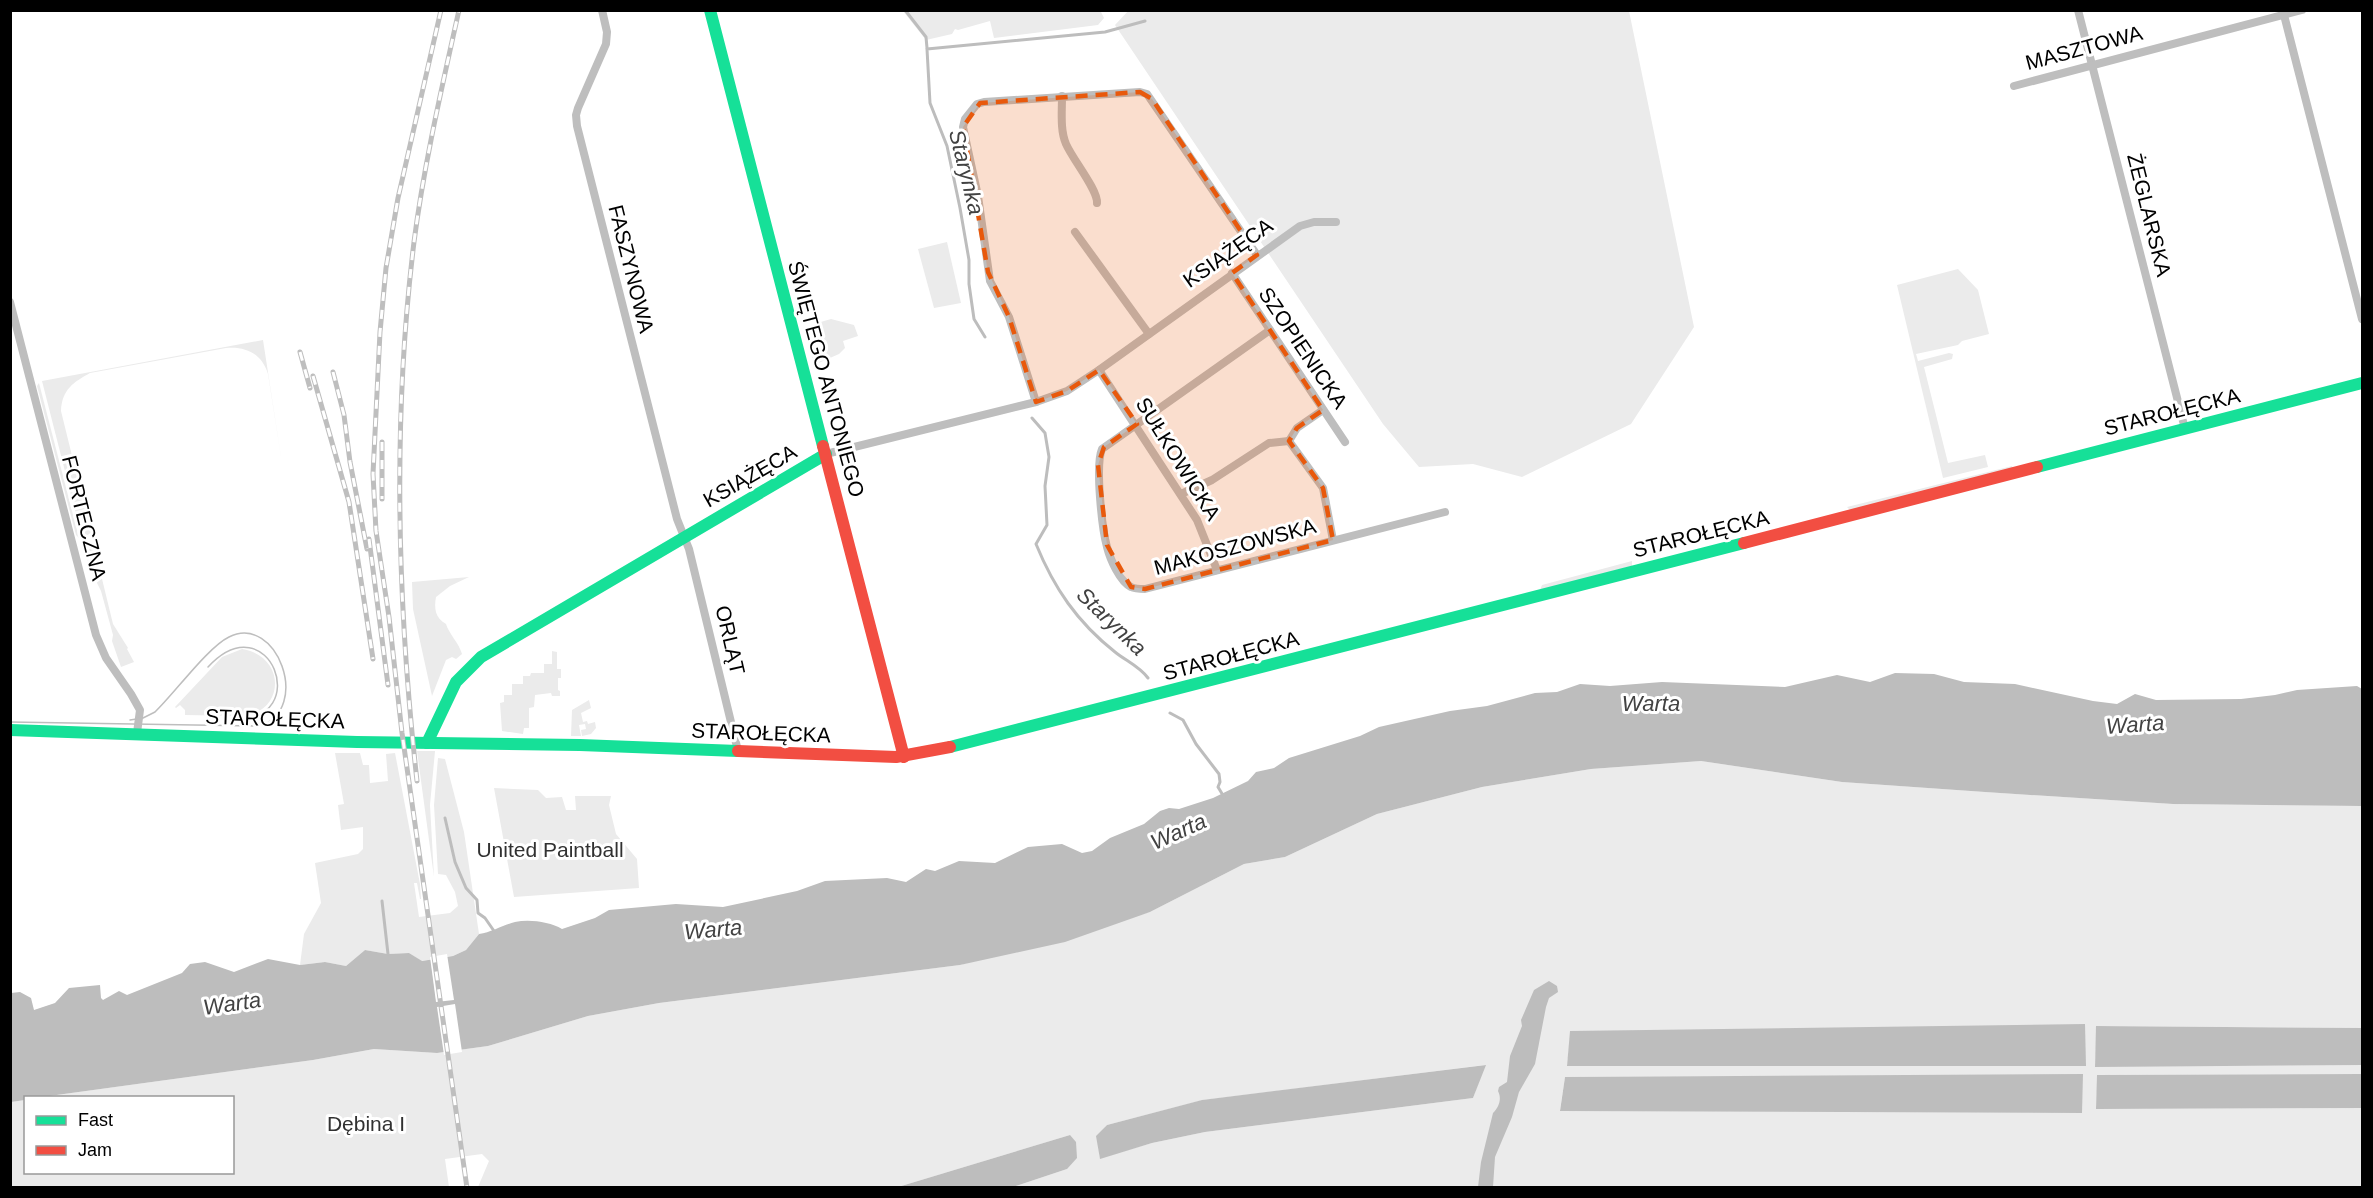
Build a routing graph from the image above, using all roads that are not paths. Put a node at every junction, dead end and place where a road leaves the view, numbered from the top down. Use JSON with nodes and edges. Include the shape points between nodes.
{"nodes":[{"id":1,"x":602,"y":10,"type":"edge"},
{"id":2,"x":710,"y":10,"type":"edge"},
{"id":3,"x":2078,"y":10,"type":"edge"},
{"id":4,"x":2302,"y":10,"type":"edge"},
{"id":5,"x":2284,"y":15,"type":"junction"},
{"id":6,"x":2091,"y":64,"type":"junction"},
{"id":7,"x":2014,"y":86,"type":"dead end"},
{"id":8,"x":1062,"y":96,"type":"junction"},
{"id":9,"x":1097,"y":203,"type":"dead end"},
{"id":10,"x":1336,"y":222,"type":"dead end"},
{"id":11,"x":1075,"y":232,"type":"dead end"},
{"id":12,"x":1257,"y":255,"type":"junction"},
{"id":13,"x":1232,"y":273,"type":"junction"},
{"id":14,"x":10,"y":302,"type":"edge"},
{"id":15,"x":2362,"y":319,"type":"edge"},
{"id":16,"x":1270,"y":330,"type":"junction"},
{"id":17,"x":1149,"y":334,"type":"junction"},
{"id":18,"x":1100,"y":370,"type":"junction"},
{"id":19,"x":2362,"y":383,"type":"edge"},
{"id":20,"x":1036,"y":402,"type":"junction"},
{"id":21,"x":1323,"y":410,"type":"junction"},
{"id":22,"x":1137,"y":424,"type":"junction"},
{"id":23,"x":2185,"y":429,"type":"junction"},
{"id":24,"x":1288,"y":441,"type":"junction"},
{"id":25,"x":1345,"y":442,"type":"dead end"},
{"id":26,"x":827,"y":458,"type":"junction"},
{"id":27,"x":1181,"y":494,"type":"junction"},
{"id":28,"x":1445,"y":512,"type":"dead end"},
{"id":29,"x":685,"y":537,"type":"junction"},
{"id":30,"x":1334,"y":540,"type":"junction"},
{"id":31,"x":1217,"y":570,"type":"junction"},
{"id":32,"x":10,"y":730,"type":"edge"},
{"id":33,"x":137,"y":733,"type":"junction"},
{"id":34,"x":427,"y":743,"type":"junction"},
{"id":35,"x":738,"y":751,"type":"junction"},
{"id":36,"x":904,"y":757,"type":"junction"}],
"edges":[{"from":1,"to":29,"type":"street","name":"FASZYNOWA","via":[[606,44],[576,120],[640,378]]},
{"from":2,"to":26,"type":"street","name":"ŚWIĘTEGO ANTONIEGO"},
{"from":3,"to":6,"type":"street","name":"ŻEGLARSKA"},
{"from":4,"to":5,"type":"street","name":"MASZTOWA"},
{"from":5,"to":6,"type":"street","name":"MASZTOWA"},
{"from":5,"to":15,"type":"street"},
{"from":6,"to":7,"type":"street","name":"MASZTOWA"},
{"from":6,"to":23,"type":"street","name":"ŻEGLARSKA"},
{"from":8,"to":9,"type":"street","via":[[1066,143],[1097,194]]},
{"from":8,"to":12,"type":"street","via":[[1147,94]]},
{"from":8,"to":20,"type":"street","via":[[980,103],[962,125],[978,196],[990,281],[1009,317]]},
{"from":10,"to":12,"type":"street","name":"KSIĄŻĘCA","via":[[1300,226]]},
{"from":11,"to":17,"type":"street"},
{"from":12,"to":13,"type":"street","name":"KSIĄŻĘCA"},
{"from":13,"to":16,"type":"street","name":"SZOPIENICKA"},
{"from":13,"to":17,"type":"street","name":"KSIĄŻĘCA"},
{"from":14,"to":33,"type":"street","name":"FORTECZNA","via":[[98,641],[140,710]]},
{"from":16,"to":21,"type":"street","name":"SZOPIENICKA"},
{"from":16,"to":22,"type":"street","name":"MAKOSZOWSKA"},
{"from":17,"to":18,"type":"street","name":"KSIĄŻĘCA"},
{"from":18,"to":20,"type":"street","name":"KSIĄŻĘCA","via":[[1067,391]]},
{"from":18,"to":22,"type":"street","name":"SUŁKOWICKA"},
{"from":19,"to":23,"type":"street","name":"STAROŁĘCKA"},
{"from":20,"to":26,"type":"street","name":"KSIĄŻĘCA"},
{"from":21,"to":24,"type":"street","via":[[1297,428]]},
{"from":21,"to":25,"type":"street","name":"SZOPIENICKA"},
{"from":22,"to":27,"type":"street","name":"SUŁKOWICKA"},
{"from":22,"to":31,"type":"street","name":"MAKOSZOWSKA","via":[[1107,444],[1099,456],[1111,559],[1126,584],[1138,589]]},
{"from":23,"to":36,"type":"street","name":"STAROŁĘCKA","via":[[1054,722]]},
{"from":24,"to":27,"type":"street","via":[[1269,443],[1212,480]]},
{"from":24,"to":30,"type":"street","via":[[1323,488]]},
{"from":26,"to":29,"type":"street","name":"KSIĄŻĘCA"},
{"from":26,"to":36,"type":"street","name":"ŚWIĘTEGO ANTONIEGO"},
{"from":27,"to":31,"type":"street","name":"SUŁKOWICKA","via":[[1204,535]]},
{"from":28,"to":30,"type":"street","name":"MAKOSZOWSKA"},
{"from":29,"to":34,"type":"street","name":"KSIĄŻĘCA","via":[[474,662],[456,681]]},
{"from":29,"to":35,"type":"street","name":"ORLĄT"},
{"from":30,"to":31,"type":"street","name":"MAKOSZOWSKA"},
{"from":32,"to":33,"type":"street","name":"STAROŁĘCKA"},
{"from":33,"to":34,"type":"street","name":"STAROŁĘCKA"},
{"from":34,"to":35,"type":"street","name":"STAROŁĘCKA"},
{"from":35,"to":36,"type":"street","name":"STAROŁĘCKA"}]}
